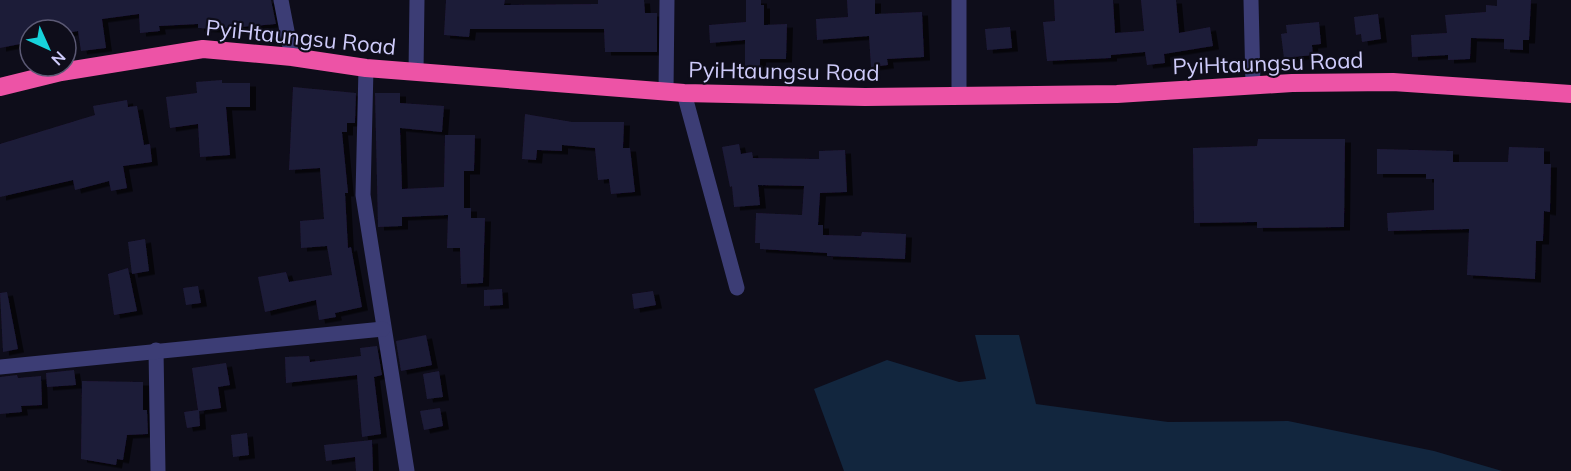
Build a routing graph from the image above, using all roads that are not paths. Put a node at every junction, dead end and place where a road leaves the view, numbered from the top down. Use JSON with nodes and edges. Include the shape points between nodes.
{"nodes":[{"id":1,"x":281,"y":0,"type":"edge"},
{"id":2,"x":417,"y":0,"type":"edge"},
{"id":3,"x":667,"y":0,"type":"edge"},
{"id":4,"x":959,"y":0,"type":"edge"},
{"id":5,"x":1251,"y":0,"type":"edge"},
{"id":6,"x":292,"y":57,"type":"junction"},
{"id":7,"x":366,"y":68,"type":"junction"},
{"id":8,"x":416,"y":72,"type":"junction"},
{"id":9,"x":1253,"y":85,"type":"junction"},
{"id":10,"x":0,"y":87,"type":"edge"},
{"id":11,"x":666,"y":91,"type":"junction"},
{"id":12,"x":684,"y":93,"type":"junction"},
{"id":13,"x":1571,"y":94,"type":"edge"},
{"id":14,"x":959,"y":96,"type":"junction"},
{"id":15,"x":737,"y":288,"type":"dead end"},
{"id":16,"x":383,"y":329,"type":"junction"},
{"id":17,"x":156,"y":350,"type":"junction"},
{"id":18,"x":0,"y":366,"type":"edge"},
{"id":19,"x":158,"y":471,"type":"edge"},
{"id":20,"x":407,"y":471,"type":"edge"}],
"edges":[{"from":1,"to":6,"type":"street"},
{"from":2,"to":8,"type":"street"},
{"from":3,"to":11,"type":"street"},
{"from":4,"to":14,"type":"street"},
{"from":5,"to":9,"type":"street"},
{"from":6,"to":7,"type":"highway","name":"PyiHtaungsu Road"},
{"from":6,"to":10,"type":"highway","name":"PyiHtaungsu Road","via":[[203,49],[61,72]]},
{"from":7,"to":8,"type":"highway","name":"PyiHtaungsu Road"},
{"from":7,"to":16,"type":"street","via":[[363,195]]},
{"from":8,"to":11,"type":"highway","name":"PyiHtaungsu Road"},
{"from":9,"to":13,"type":"highway","name":"PyiHtaungsu Road","via":[[1393,82]]},
{"from":9,"to":14,"type":"highway","name":"PyiHtaungsu Road","via":[[1117,94]]},
{"from":11,"to":12,"type":"highway","name":"PyiHtaungsu Road"},
{"from":12,"to":14,"type":"highway","name":"PyiHtaungsu Road"},
{"from":12,"to":15,"type":"street"},
{"from":16,"to":17,"type":"street"},
{"from":16,"to":20,"type":"street"},
{"from":17,"to":18,"type":"street"},
{"from":17,"to":19,"type":"street"}]}
